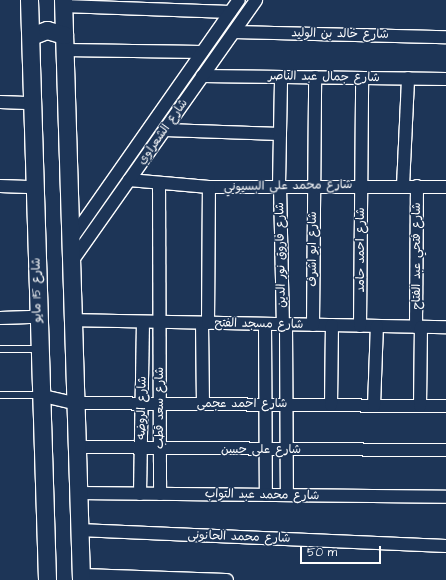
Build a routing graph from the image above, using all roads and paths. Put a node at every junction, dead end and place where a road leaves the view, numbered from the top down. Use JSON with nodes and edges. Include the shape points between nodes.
{"nodes":[{"id":1,"x":29,"y":0,"type":"edge"},
{"id":2,"x":239,"y":0,"type":"edge"},
{"id":3,"x":256,"y":0,"type":"edge"},
{"id":4,"x":63,"y":3,"type":"edge"},
{"id":5,"x":146,"y":5,"type":"edge"},
{"id":6,"x":197,"y":6,"type":"edge"},
{"id":7,"x":230,"y":12,"type":"junction"},
{"id":8,"x":234,"y":32,"type":"junction"},
{"id":9,"x":31,"y":36,"type":"junction"},
{"id":10,"x":446,"y":37,"type":"edge"},
{"id":11,"x":64,"y":43,"type":"junction"},
{"id":12,"x":202,"y":52,"type":"junction"},
{"id":13,"x":202,"y":76,"type":"junction"},
{"id":14,"x":281,"y":77,"type":"junction"},
{"id":15,"x":315,"y":77,"type":"junction"},
{"id":16,"x":362,"y":78,"type":"junction"},
{"id":17,"x":408,"y":78,"type":"junction"},
{"id":18,"x":446,"y":79,"type":"edge"},
{"id":19,"x":0,"y":102,"type":"edge"},
{"id":20,"x":33,"y":102,"type":"junction"},
{"id":21,"x":165,"y":130,"type":"junction"},
{"id":22,"x":280,"y":134,"type":"junction"},
{"id":23,"x":129,"y":180,"type":"junction"},
{"id":24,"x":159,"y":183,"type":"junction"},
{"id":25,"x":280,"y":185,"type":"junction"},
{"id":26,"x":314,"y":185,"type":"junction"},
{"id":27,"x":0,"y":186,"type":"edge"},
{"id":28,"x":361,"y":186,"type":"junction"},
{"id":29,"x":403,"y":186,"type":"junction"},
{"id":30,"x":417,"y":186,"type":"junction"},
{"id":31,"x":35,"y":187,"type":"junction"},
{"id":32,"x":209,"y":187,"type":"junction"},
{"id":33,"x":446,"y":187,"type":"edge"},
{"id":34,"x":70,"y":241,"type":"junction"},
{"id":35,"x":70,"y":264,"type":"junction"},
{"id":36,"x":38,"y":317,"type":"junction"},
{"id":37,"x":0,"y":318,"type":"edge"},
{"id":38,"x":72,"y":320,"type":"junction"},
{"id":39,"x":143,"y":322,"type":"junction"},
{"id":40,"x":161,"y":322,"type":"junction"},
{"id":41,"x":205,"y":323,"type":"junction"},
{"id":42,"x":265,"y":324,"type":"junction"},
{"id":43,"x":284,"y":324,"type":"junction"},
{"id":44,"x":313,"y":325,"type":"junction"},
{"id":45,"x":332,"y":325,"type":"junction"},
{"id":46,"x":360,"y":326,"type":"junction"},
{"id":47,"x":377,"y":326,"type":"junction"},
{"id":48,"x":419,"y":327,"type":"junction"},
{"id":49,"x":446,"y":327,"type":"edge"},
{"id":50,"x":0,"y":349,"type":"edge"},
{"id":51,"x":38,"y":349,"type":"junction"},
{"id":52,"x":0,"y":395,"type":"edge"},
{"id":53,"x":39,"y":396,"type":"junction"},
{"id":54,"x":74,"y":403,"type":"junction"},
{"id":55,"x":142,"y":404,"type":"junction"},
{"id":56,"x":160,"y":404,"type":"junction"},
{"id":57,"x":203,"y":404,"type":"junction"},
{"id":58,"x":265,"y":404,"type":"junction"},
{"id":59,"x":286,"y":405,"type":"junction"},
{"id":60,"x":331,"y":405,"type":"junction"},
{"id":61,"x":374,"y":406,"type":"junction"},
{"id":62,"x":420,"y":406,"type":"junction"},
{"id":63,"x":446,"y":406,"type":"edge"},
{"id":64,"x":76,"y":447,"type":"junction"},
{"id":65,"x":141,"y":448,"type":"junction"},
{"id":66,"x":160,"y":448,"type":"junction"},
{"id":67,"x":265,"y":450,"type":"junction"},
{"id":68,"x":286,"y":450,"type":"junction"},
{"id":69,"x":446,"y":450,"type":"edge"},
{"id":70,"x":78,"y":493,"type":"junction"},
{"id":71,"x":140,"y":494,"type":"junction"},
{"id":72,"x":160,"y":494,"type":"junction"},
{"id":73,"x":266,"y":495,"type":"junction"},
{"id":74,"x":287,"y":495,"type":"junction"},
{"id":75,"x":446,"y":497,"type":"edge"},
{"id":76,"x":79,"y":530,"type":"junction"},
{"id":77,"x":446,"y":546,"type":"edge"},
{"id":78,"x":81,"y":578,"type":"edge"},
{"id":79,"x":46,"y":580,"type":"edge"},
{"id":80,"x":227,"y":580,"type":"edge"}],
"edges":[{"from":1,"to":9,"type":"main road","name":"شارع 15 مايو"},
{"from":2,"to":7,"type":"street","name":"شارع الشعراوي"},
{"from":3,"to":8,"type":"street","name":"شارع الشعراوي"},
{"from":4,"to":5,"type":"street"},
{"from":4,"to":11,"type":"main road"},
{"from":5,"to":6,"type":"street"},
{"from":6,"to":7,"type":"street"},
{"from":7,"to":12,"type":"street","name":"شارع الشعراوي"},
{"from":8,"to":10,"type":"street","name":"شارع خالد بن الوليد"},
{"from":8,"to":13,"type":"street","name":"شارع الشعراوي"},
{"from":9,"to":11,"type":"main road","via":[[47,30]]},
{"from":9,"to":20,"type":"main road","name":"شارع 15 مايو"},
{"from":11,"to":12,"type":"street"},
{"from":11,"to":34,"type":"main road"},
{"from":12,"to":34,"type":"street","name":"شارع الشعراوي"},
{"from":13,"to":14,"type":"street","name":"شارع جمال عبد الناصر"},
{"from":13,"to":21,"type":"street","name":"شارع الشعراوي"},
{"from":14,"to":15,"type":"street","name":"شارع جمال عبد الناصر"},
{"from":14,"to":22,"type":"street","name":"شارع فاروق نور الدين"},
{"from":15,"to":16,"type":"street","name":"شارع جمال عبد الناصر"},
{"from":15,"to":26,"type":"street","name":"شارع ابو اشرف"},
{"from":16,"to":17,"type":"street","name":"شارع جمال عبد الناصر"},
{"from":16,"to":28,"type":"street","name":"شارع احمد حامد"},
{"from":17,"to":18,"type":"street","name":"شارع جمال عبد الناصر"},
{"from":17,"to":29,"type":"street"},
{"from":19,"to":20,"type":"street"},
{"from":20,"to":31,"type":"main road","name":"شارع 15 مايو"},
{"from":21,"to":22,"type":"street"},
{"from":21,"to":23,"type":"street","name":"شارع الشعراوي"},
{"from":22,"to":25,"type":"street","name":"شارع فاروق نور الدين"},
{"from":23,"to":24,"type":"street","name":"شارع محمد على البسيوني"},
{"from":23,"to":35,"type":"street","name":"شارع الشعراوي"},
{"from":24,"to":32,"type":"street","name":"شارع محمد على البسيوني"},
{"from":24,"to":40,"type":"street","name":"شارع سعد قطب"},
{"from":25,"to":26,"type":"street","name":"شارع محمد على البسيوني"},
{"from":25,"to":32,"type":"street","name":"شارع محمد على البسيوني"},
{"from":25,"to":43,"type":"street","name":"شارع فاروق نور الدين"},
{"from":26,"to":28,"type":"street","name":"شارع محمد على البسيوني"},
{"from":26,"to":44,"type":"street","name":"شارع ابو اشرف"},
{"from":27,"to":31,"type":"street"},
{"from":28,"to":29,"type":"street","name":"شارع محمد على البسيوني"},
{"from":28,"to":46,"type":"street","name":"شارع احمد حامد"},
{"from":29,"to":30,"type":"street","name":"شارع محمد على البسيوني"},
{"from":30,"to":33,"type":"street","name":"شارع محمد على البسيوني"},
{"from":30,"to":48,"type":"street","name":"شارع فتحي عبد الفتاح"},
{"from":31,"to":36,"type":"main road","name":"شارع 15 مايو"},
{"from":32,"to":41,"type":"street"},
{"from":34,"to":35,"type":"main road"},
{"from":35,"to":38,"type":"main road"},
{"from":36,"to":37,"type":"street"},
{"from":36,"to":51,"type":"main road","name":"شارع 15 مايو"},
{"from":38,"to":39,"type":"street","name":"شارع مسجد الفتح"},
{"from":38,"to":54,"type":"main road"},
{"from":39,"to":40,"type":"street","name":"شارع مسجد الفتح"},
{"from":39,"to":55,"type":"street","name":"شارع الروضه"},
{"from":40,"to":41,"type":"street","name":"شارع مسجد الفتح"},
{"from":40,"to":56,"type":"street","name":"شارع سعد قطب"},
{"from":41,"to":42,"type":"street","name":"شارع مسجد الفتح"},
{"from":41,"to":57,"type":"street"},
{"from":42,"to":43,"type":"street","name":"شارع مسجد الفتح"},
{"from":42,"to":58,"type":"street"},
{"from":43,"to":44,"type":"street","name":"شارع مسجد الفتح"},
{"from":43,"to":59,"type":"street","name":"شارع فاروق نور الدين"},
{"from":44,"to":45,"type":"street","name":"شارع مسجد الفتح"},
{"from":45,"to":46,"type":"street","name":"شارع مسجد الفتح"},
{"from":45,"to":60,"type":"street"},
{"from":46,"to":47,"type":"street","name":"شارع مسجد الفتح"},
{"from":47,"to":48,"type":"street","name":"شارع مسجد الفتح"},
{"from":47,"to":61,"type":"street"},
{"from":48,"to":49,"type":"street","name":"شارع مسجد الفتح"},
{"from":48,"to":62,"type":"street","name":"شارع فتحي عبد الفتاح"},
{"from":50,"to":51,"type":"lane"},
{"from":51,"to":53,"type":"main road","name":"شارع 15 مايو"},
{"from":52,"to":53,"type":"lane"},
{"from":53,"to":54,"type":"street","name":"شارع احمد عجمى"},
{"from":53,"to":79,"type":"main road","name":"شارع 15 مايو"},
{"from":54,"to":55,"type":"street","name":"شارع احمد عجمى"},
{"from":54,"to":64,"type":"main road"},
{"from":55,"to":56,"type":"street","name":"شارع احمد عجمى"},
{"from":55,"to":65,"type":"street","name":"شارع الروضه"},
{"from":56,"to":57,"type":"street","name":"شارع احمد عجمى"},
{"from":56,"to":66,"type":"street","name":"شارع سعد قطب"},
{"from":57,"to":58,"type":"street","name":"شارع احمد عجمى"},
{"from":58,"to":59,"type":"street","name":"شارع احمد عجمى"},
{"from":58,"to":67,"type":"street"},
{"from":59,"to":60,"type":"street","name":"شارع احمد عجمى"},
{"from":59,"to":68,"type":"street","name":"شارع فاروق نور الدين"},
{"from":60,"to":61,"type":"street","name":"شارع احمد عجمى"},
{"from":61,"to":62,"type":"street","name":"شارع احمد عجمى"},
{"from":62,"to":63,"type":"street","name":"شارع احمد عجمى"},
{"from":64,"to":65,"type":"street","name":"شارع على حسن"},
{"from":64,"to":70,"type":"main road"},
{"from":65,"to":66,"type":"street","name":"شارع على حسن"},
{"from":65,"to":71,"type":"street","name":"شارع الروضه"},
{"from":66,"to":67,"type":"street","name":"شارع على حسن"},
{"from":66,"to":72,"type":"street","name":"شارع سعد قطب"},
{"from":67,"to":68,"type":"street","name":"شارع على حسن"},
{"from":67,"to":73,"type":"street"},
{"from":68,"to":69,"type":"street","name":"شارع على حسن"},
{"from":68,"to":74,"type":"street","name":"شارع فاروق نور الدين"},
{"from":70,"to":71,"type":"street","name":"شارع محمد عبد التواب"},
{"from":70,"to":76,"type":"main road"},
{"from":71,"to":72,"type":"street","name":"شارع محمد عبد التواب"},
{"from":72,"to":73,"type":"street","name":"شارع محمد عبد التواب"},
{"from":73,"to":74,"type":"street","name":"شارع محمد عبد التواب"},
{"from":74,"to":75,"type":"street","name":"شارع محمد عبد التواب"},
{"from":76,"to":77,"type":"street","name":"شارع محمد الحانونى"},
{"from":76,"to":78,"type":"main road"},
{"from":78,"to":80,"type":"street"}]}
